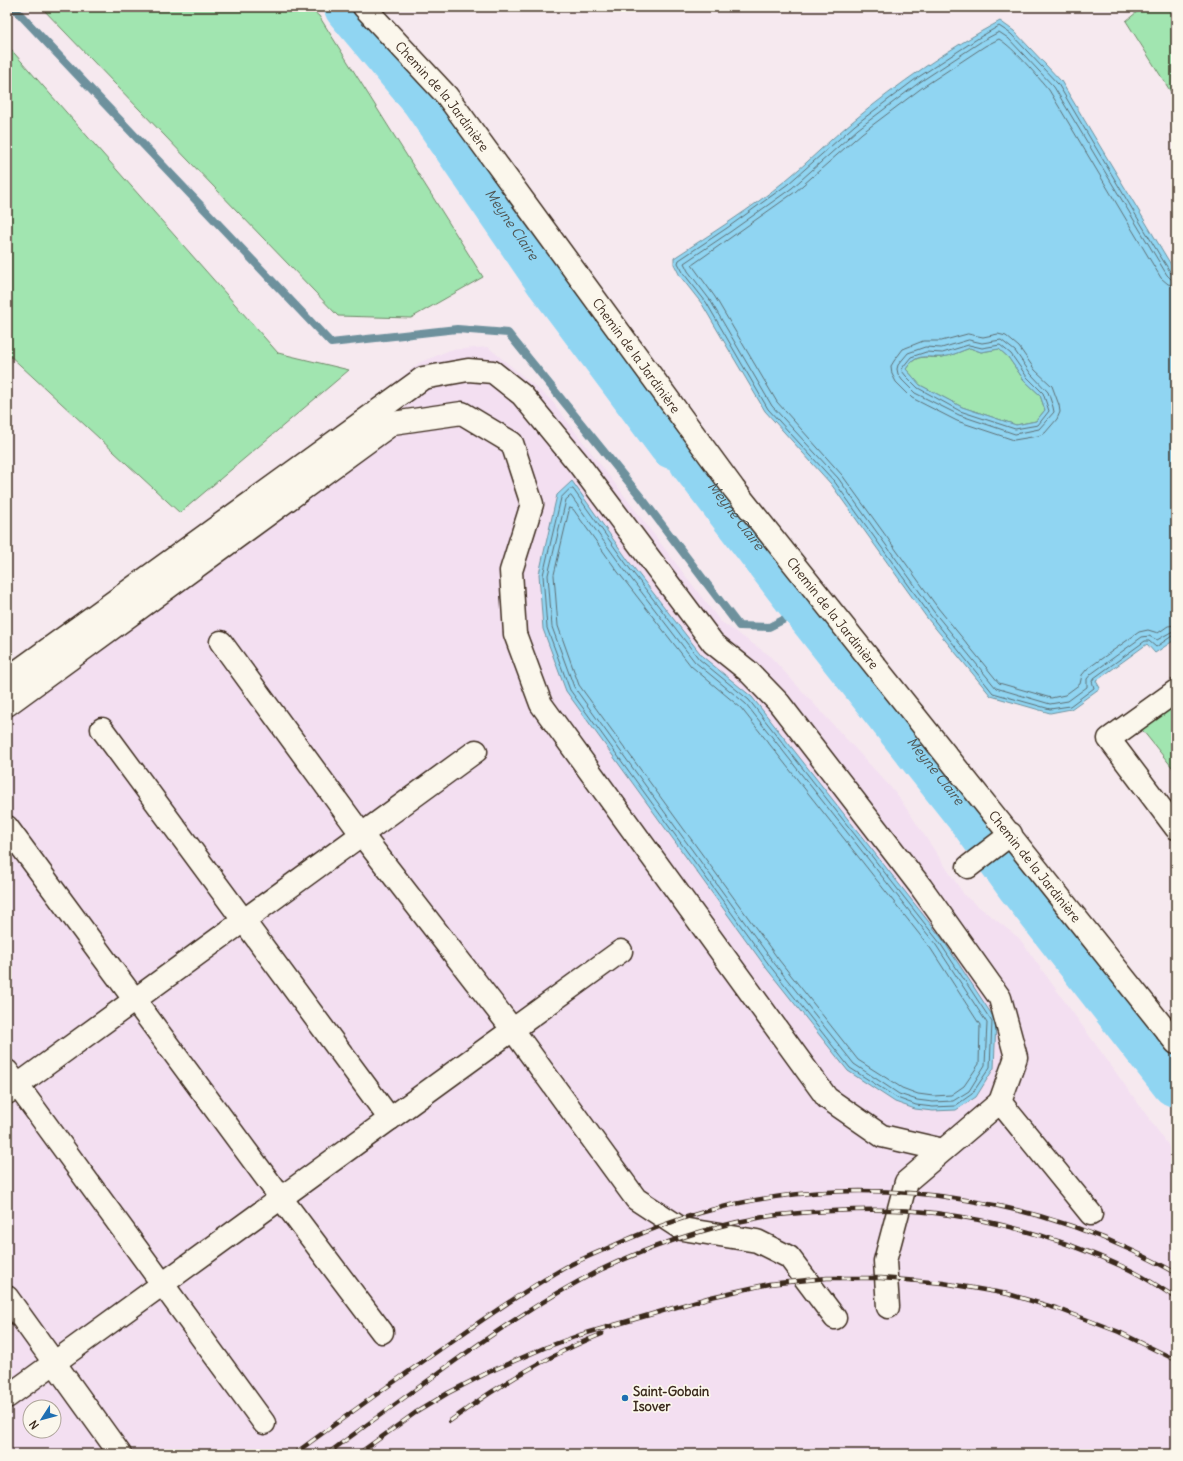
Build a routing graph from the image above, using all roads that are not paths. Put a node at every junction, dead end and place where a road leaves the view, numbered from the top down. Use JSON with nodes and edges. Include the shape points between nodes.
{"nodes":[{"id":1,"x":364,"y":7,"type":"edge"},
{"id":2,"x":221,"y":642,"type":"dead end"},
{"id":3,"x":7,"y":680,"type":"edge"},
{"id":4,"x":1176,"y":691,"type":"edge"},
{"id":5,"x":7,"y":705,"type":"edge"},
{"id":6,"x":102,"y":729,"type":"dead end"},
{"id":7,"x":476,"y":751,"type":"dead end"},
{"id":8,"x":7,"y":827,"type":"edge"},
{"id":9,"x":1176,"y":828,"type":"edge"},
{"id":10,"x":1011,"y":834,"type":"junction"},
{"id":11,"x":362,"y":835,"type":"junction"},
{"id":12,"x":968,"y":867,"type":"dead end"},
{"id":13,"x":243,"y":922,"type":"junction"},
{"id":14,"x":621,"y":951,"type":"dead end"},
{"id":15,"x":135,"y":1000,"type":"junction"},
{"id":16,"x":513,"y":1030,"type":"junction"},
{"id":17,"x":1176,"y":1043,"type":"edge"},
{"id":18,"x":11,"y":1083,"type":"edge"},
{"id":19,"x":1000,"y":1102,"type":"junction"},
{"id":20,"x":390,"y":1119,"type":"junction"},
{"id":21,"x":943,"y":1150,"type":"junction"},
{"id":22,"x":281,"y":1198,"type":"junction"},
{"id":23,"x":1091,"y":1214,"type":"dead end"},
{"id":24,"x":162,"y":1284,"type":"junction"},
{"id":25,"x":7,"y":1297,"type":"edge"},
{"id":26,"x":888,"y":1307,"type":"dead end"},
{"id":27,"x":835,"y":1318,"type":"dead end"},
{"id":28,"x":382,"y":1332,"type":"dead end"},
{"id":29,"x":54,"y":1363,"type":"junction"},
{"id":30,"x":7,"y":1397,"type":"edge"},
{"id":31,"x":264,"y":1422,"type":"dead end"},
{"id":32,"x":120,"y":1454,"type":"edge"}],
"edges":[{"from":1,"to":10,"type":"street","name":"Chemin de la Jardinière","via":[[447,96],[734,489]]},
{"from":2,"to":11,"type":"street"},
{"from":3,"to":19,"type":"street","via":[[423,378],[468,370],[493,372],[527,400],[578,463],[713,643],[748,671],[779,703],[921,887],[1000,998],[1016,1057]]},
{"from":4,"to":9,"type":"street","via":[[1109,739]]},
{"from":5,"to":21,"type":"street","via":[[393,423],[462,413],[512,443],[532,504],[511,571],[515,634],[541,704],[827,1098],[882,1136]]},
{"from":6,"to":13,"type":"street"},
{"from":7,"to":11,"type":"street"},
{"from":8,"to":15,"type":"street"},
{"from":10,"to":12,"type":"street"},
{"from":10,"to":17,"type":"street","name":"Chemin de la Jardinière"},
{"from":11,"to":13,"type":"street"},
{"from":11,"to":16,"type":"street"},
{"from":13,"to":15,"type":"street"},
{"from":13,"to":20,"type":"street"},
{"from":14,"to":16,"type":"street"},
{"from":15,"to":18,"type":"street"},
{"from":15,"to":22,"type":"street"},
{"from":16,"to":20,"type":"street"},
{"from":16,"to":27,"type":"street","via":[[636,1199],[682,1229],[757,1241],[789,1256]]},
{"from":18,"to":24,"type":"street"},
{"from":19,"to":21,"type":"street"},
{"from":19,"to":23,"type":"street"},
{"from":20,"to":22,"type":"street"},
{"from":21,"to":26,"type":"street","via":[[906,1182],[885,1261]]},
{"from":22,"to":24,"type":"street"},
{"from":22,"to":28,"type":"street"},
{"from":24,"to":29,"type":"street"},
{"from":24,"to":31,"type":"street"},
{"from":25,"to":29,"type":"street"},
{"from":29,"to":30,"type":"street"},
{"from":29,"to":32,"type":"street"}]}
